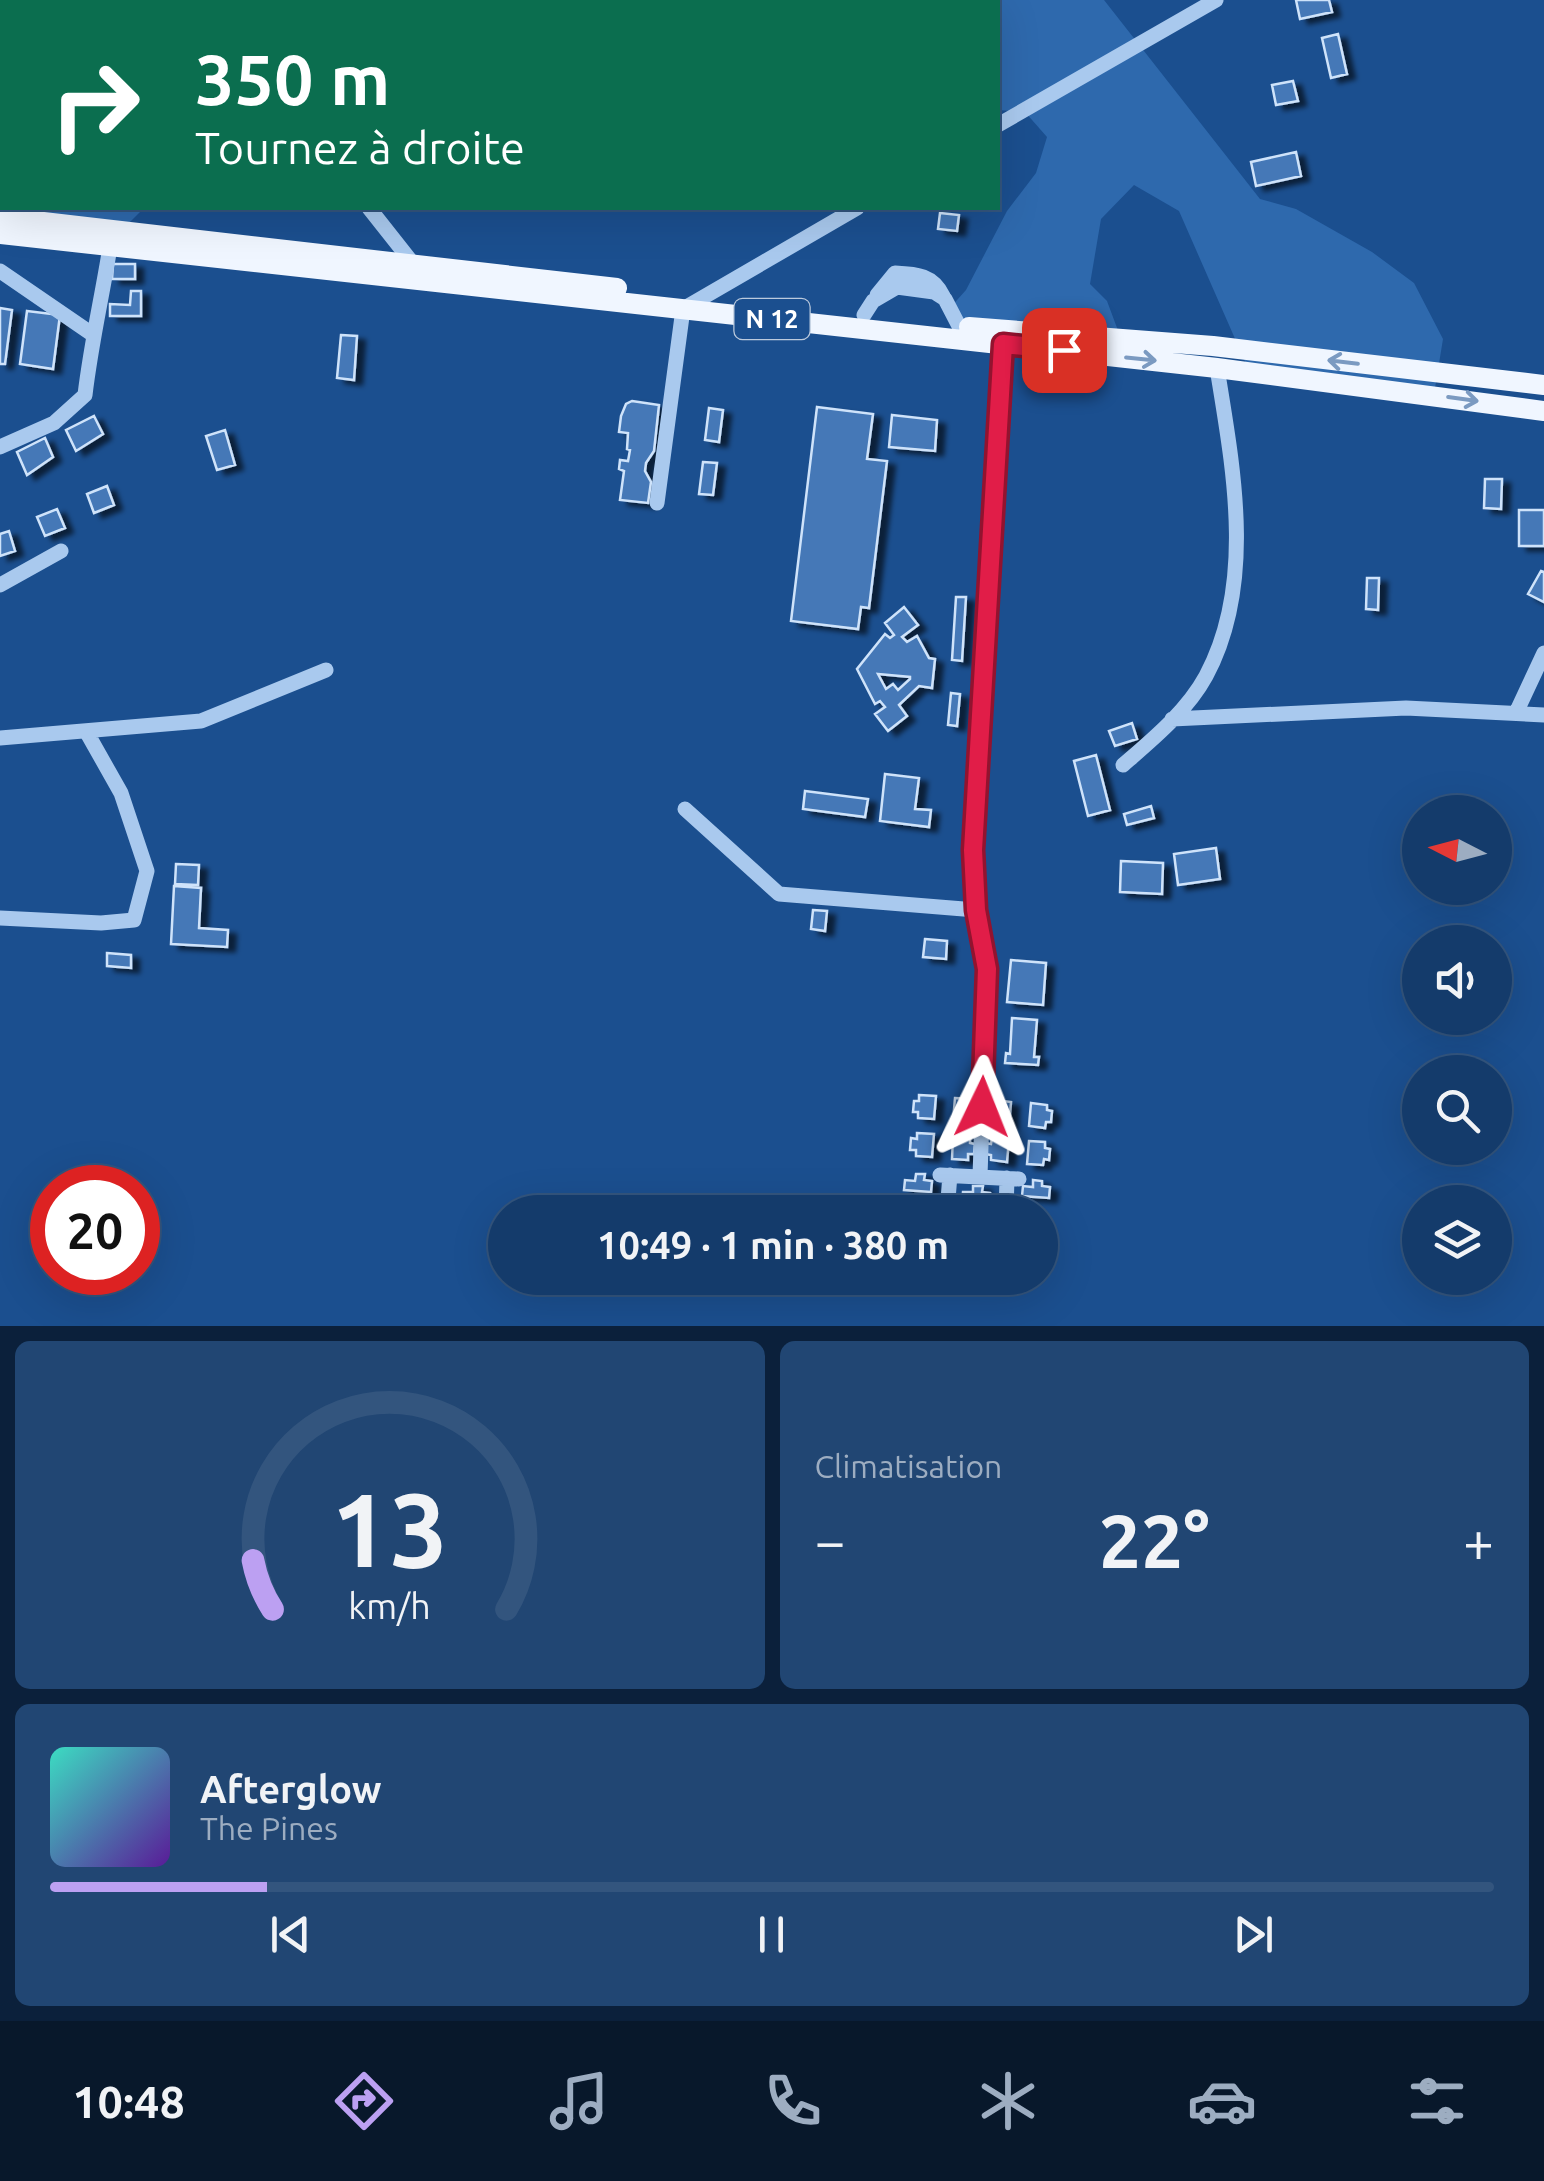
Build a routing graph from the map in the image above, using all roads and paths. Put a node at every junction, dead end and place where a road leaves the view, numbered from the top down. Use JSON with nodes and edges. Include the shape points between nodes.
{"nodes":[{"id":1,"x":1216,"y":0,"type":"edge"},
{"id":2,"x":1000,"y":124,"type":"edge"},
{"id":3,"x":372,"y":210,"type":"edge"},
{"id":4,"x":854,"y":210,"type":"edge"},
{"id":5,"x":0,"y":217,"type":"edge"},
{"id":6,"x":0,"y":234,"type":"edge"},
{"id":7,"x":110,"y":247,"type":"junction"},
{"id":8,"x":0,"y":270,"type":"edge"},
{"id":9,"x":421,"y":273,"type":"junction"},
{"id":10,"x":692,"y":304,"type":"junction"},
{"id":11,"x":868,"y":308,"type":"junction"},
{"id":12,"x":958,"y":326,"type":"junction"},
{"id":13,"x":92,"y":334,"type":"junction"},
{"id":14,"x":1003,"y":344,"type":"junction"},
{"id":15,"x":1216,"y":368,"type":"junction"},
{"id":16,"x":1544,"y":385,"type":"edge"},
{"id":17,"x":1544,"y":411,"type":"edge"},
{"id":18,"x":0,"y":447,"type":"edge"},
{"id":19,"x":657,"y":503,"type":"dead end"},
{"id":20,"x":61,"y":551,"type":"dead end"},
{"id":21,"x":0,"y":585,"type":"edge"},
{"id":22,"x":1544,"y":654,"type":"edge"},
{"id":23,"x":326,"y":670,"type":"dead end"},
{"id":24,"x":1516,"y":713,"type":"junction"},
{"id":25,"x":1544,"y":715,"type":"edge"},
{"id":26,"x":1172,"y":719,"type":"junction"},
{"id":27,"x":86,"y":732,"type":"junction"},
{"id":28,"x":0,"y":738,"type":"edge"},
{"id":29,"x":1123,"y":765,"type":"dead end"},
{"id":30,"x":685,"y":809,"type":"dead end"},
{"id":31,"x":976,"y":910,"type":"junction"},
{"id":32,"x":0,"y":918,"type":"edge"},
{"id":33,"x":980,"y":1176,"type":"junction"},
{"id":34,"x":946,"y":1195,"type":"edge"},
{"id":35,"x":1010,"y":1195,"type":"edge"}],
"edges":[{"from":1,"to":2,"type":"street"},
{"from":3,"to":9,"type":"street"},
{"from":4,"to":10,"type":"street"},
{"from":5,"to":9,"type":"main road","number":"N 12"},
{"from":6,"to":7,"type":"main road","number":"N 12"},
{"from":7,"to":9,"type":"main road","number":"N 12"},
{"from":7,"to":13,"type":"street"},
{"from":8,"to":13,"type":"street"},
{"from":9,"to":10,"type":"main road","number":"N 12"},
{"from":10,"to":11,"type":"main road","number":"N 12"},
{"from":10,"to":14,"type":"main road","number":"N 12"},
{"from":10,"to":19,"type":"street"},
{"from":11,"to":12,"type":"main road","number":"N 12"},
{"from":11,"to":12,"type":"street","via":[[896,287],[934,292]]},
{"from":16,"to":12,"type":"main road","number":"N 12","one_way":true,"via":[[1213,346]]},
{"from":13,"to":18,"type":"street","via":[[85,395],[54,424]]},
{"from":14,"to":15,"type":"main road","number":"N 12","one_way":true},
{"from":14,"to":31,"type":"street","via":[[973,850]]},
{"from":15,"to":17,"type":"main road","number":"N 12","one_way":true},
{"from":15,"to":26,"type":"street","via":[[1237,545],[1231,616],[1206,678]]},
{"from":20,"to":21,"type":"street"},
{"from":22,"to":24,"type":"street"},
{"from":23,"to":27,"type":"street","via":[[201,721]]},
{"from":24,"to":25,"type":"street"},
{"from":24,"to":26,"type":"street","via":[[1406,708]]},
{"from":26,"to":29,"type":"street"},
{"from":27,"to":28,"type":"street"},
{"from":27,"to":32,"type":"street","via":[[121,793],[147,871],[134,920]]},
{"from":30,"to":31,"type":"street","via":[[779,894]]},
{"from":31,"to":33,"type":"street","via":[[987,969]]},
{"from":33,"to":34,"type":"street","via":[[945,1175]]},
{"from":33,"to":35,"type":"street","via":[[1013,1179]]}]}
